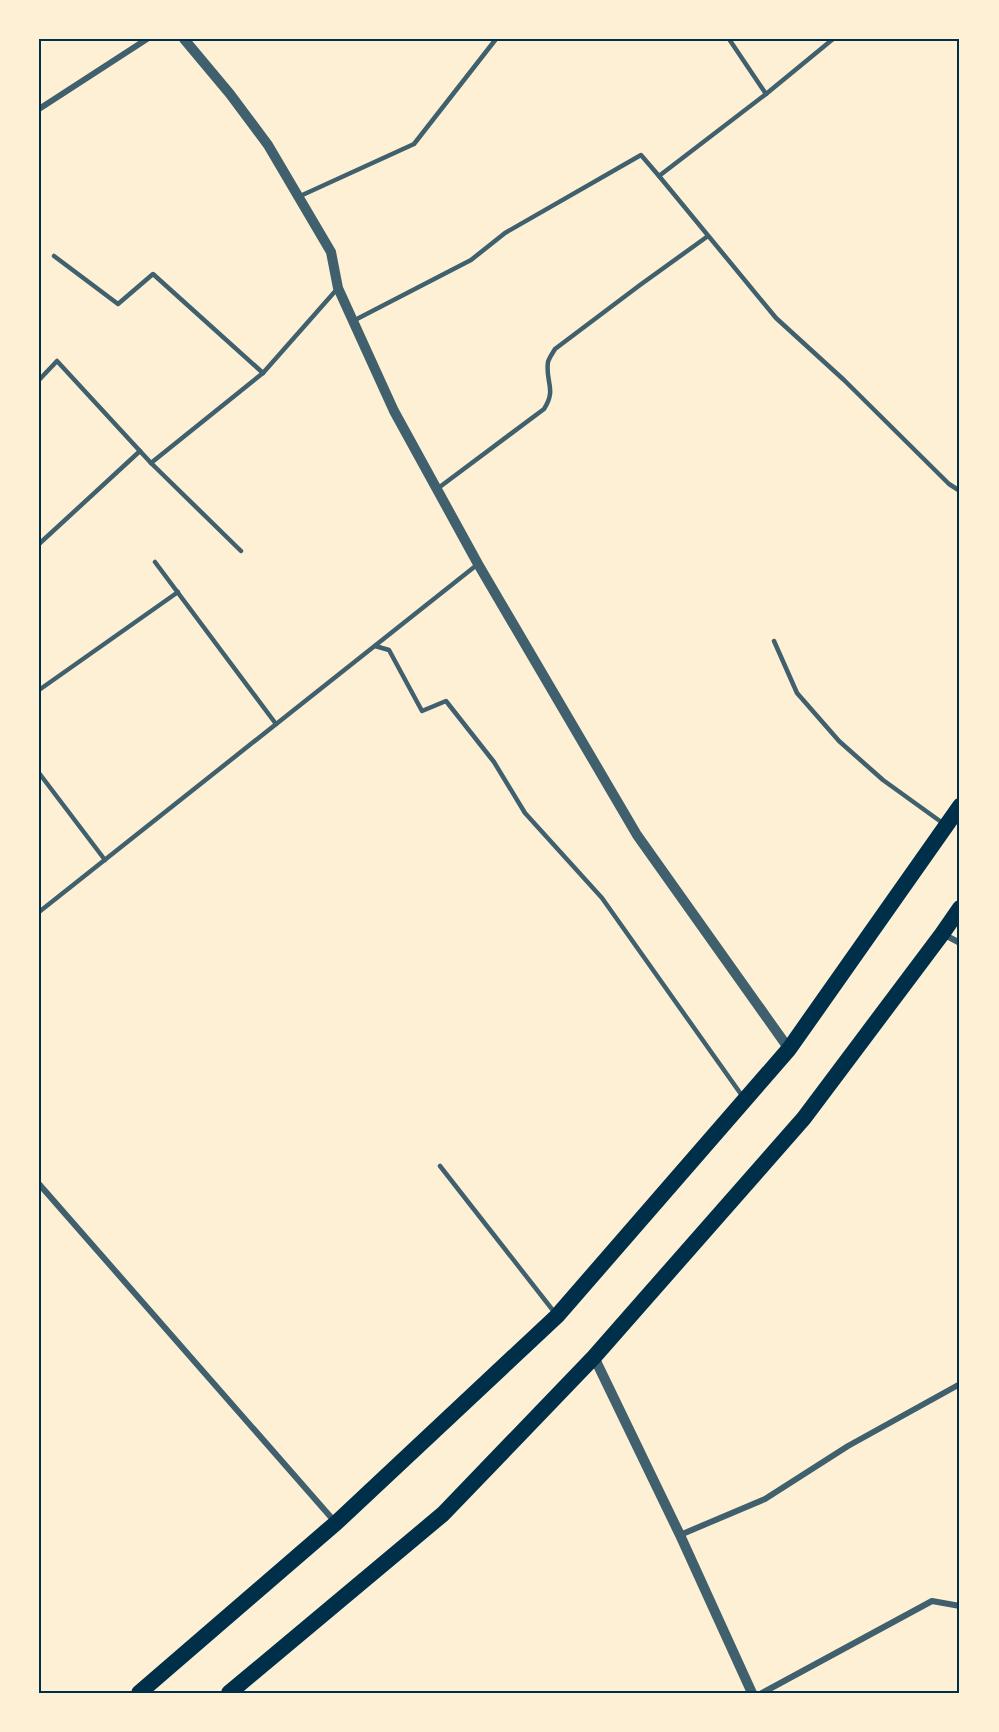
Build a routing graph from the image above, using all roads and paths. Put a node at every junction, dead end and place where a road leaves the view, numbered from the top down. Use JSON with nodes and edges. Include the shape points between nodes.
{"nodes":[{"id":1,"x":147,"y":39,"type":"edge"},
{"id":2,"x":184,"y":39,"type":"edge"},
{"id":3,"x":496,"y":39,"type":"edge"},
{"id":4,"x":729,"y":39,"type":"edge"},
{"id":5,"x":833,"y":39,"type":"edge"},
{"id":6,"x":766,"y":94,"type":"junction"},
{"id":7,"x":39,"y":109,"type":"edge"},
{"id":8,"x":659,"y":176,"type":"junction"},
{"id":9,"x":298,"y":197,"type":"junction"},
{"id":10,"x":708,"y":236,"type":"junction"},
{"id":11,"x":54,"y":256,"type":"dead end"},
{"id":12,"x":338,"y":288,"type":"junction"},
{"id":13,"x":353,"y":321,"type":"junction"},
{"id":14,"x":263,"y":374,"type":"junction"},
{"id":15,"x":39,"y":380,"type":"edge"},
{"id":16,"x":140,"y":451,"type":"junction"},
{"id":17,"x":151,"y":463,"type":"junction"},
{"id":18,"x":437,"y":489,"type":"junction"},
{"id":19,"x":960,"y":491,"type":"edge"},
{"id":20,"x":39,"y":544,"type":"edge"},
{"id":21,"x":241,"y":550,"type":"dead end"},
{"id":22,"x":155,"y":562,"type":"dead end"},
{"id":23,"x":478,"y":564,"type":"junction"},
{"id":24,"x":178,"y":592,"type":"junction"},
{"id":25,"x":774,"y":641,"type":"dead end"},
{"id":26,"x":375,"y":646,"type":"junction"},
{"id":27,"x":39,"y":690,"type":"edge"},
{"id":28,"x":276,"y":724,"type":"junction"},
{"id":29,"x":39,"y":773,"type":"edge"},
{"id":30,"x":960,"y":806,"type":"edge"},
{"id":31,"x":946,"y":826,"type":"junction"},
{"id":32,"x":105,"y":860,"type":"junction"},
{"id":33,"x":960,"y":908,"type":"edge"},
{"id":34,"x":39,"y":912,"type":"edge"},
{"id":35,"x":942,"y":934,"type":"junction"},
{"id":36,"x":960,"y":943,"type":"edge"},
{"id":37,"x":789,"y":1049,"type":"junction"},
{"id":38,"x":744,"y":1099,"type":"junction"},
{"id":39,"x":440,"y":1166,"type":"dead end"},
{"id":40,"x":39,"y":1184,"type":"edge"},
{"id":41,"x":557,"y":1316,"type":"junction"},
{"id":42,"x":594,"y":1357,"type":"junction"},
{"id":43,"x":960,"y":1384,"type":"edge"},
{"id":44,"x":336,"y":1523,"type":"junction"},
{"id":45,"x":680,"y":1535,"type":"junction"},
{"id":46,"x":960,"y":1606,"type":"edge"},
{"id":47,"x":139,"y":1693,"type":"edge"},
{"id":48,"x":229,"y":1693,"type":"edge"},
{"id":49,"x":752,"y":1693,"type":"edge"},
{"id":50,"x":762,"y":1693,"type":"edge"}],
"edges":[{"from":1,"to":7,"type":"street"},
{"from":2,"to":9,"type":"street","via":[[268,145]]},
{"from":3,"to":9,"type":"lane","via":[[414,144]]},
{"from":4,"to":6,"type":"lane"},
{"from":5,"to":6,"type":"lane"},
{"from":6,"to":8,"type":"lane"},
{"from":8,"to":10,"type":"lane"},
{"from":8,"to":13,"type":"lane","via":[[641,155],[505,233],[471,260]]},
{"from":9,"to":12,"type":"street","via":[[331,252]]},
{"from":10,"to":18,"type":"lane","via":[[555,349],[548,367],[551,394],[544,409]]},
{"from":10,"to":19,"type":"lane","via":[[776,318]]},
{"from":11,"to":14,"type":"lane","via":[[118,304],[153,274]]},
{"from":12,"to":13,"type":"street"},
{"from":12,"to":14,"type":"lane"},
{"from":13,"to":18,"type":"street","via":[[394,411]]},
{"from":14,"to":17,"type":"lane"},
{"from":15,"to":16,"type":"lane","via":[[57,361]]},
{"from":16,"to":17,"type":"lane"},
{"from":16,"to":20,"type":"lane"},
{"from":17,"to":21,"type":"lane"},
{"from":18,"to":23,"type":"street"},
{"from":22,"to":24,"type":"lane"},
{"from":23,"to":26,"type":"lane"},
{"from":23,"to":37,"type":"street","via":[[637,835]]},
{"from":24,"to":27,"type":"lane"},
{"from":24,"to":28,"type":"lane"},
{"from":25,"to":31,"type":"lane","via":[[797,693],[839,741],[883,780]]},
{"from":26,"to":28,"type":"lane"},
{"from":26,"to":38,"type":"lane","via":[[389,650],[422,711],[446,700],[494,762],[525,813],[602,898]]},
{"from":28,"to":32,"type":"lane"},
{"from":29,"to":32,"type":"lane"},
{"from":30,"to":31,"type":"highway"},
{"from":31,"to":37,"type":"highway"},
{"from":32,"to":34,"type":"lane"},
{"from":33,"to":35,"type":"highway"},
{"from":35,"to":36,"type":"street"},
{"from":35,"to":42,"type":"highway","via":[[804,1118]]},
{"from":37,"to":38,"type":"highway"},
{"from":38,"to":41,"type":"highway"},
{"from":39,"to":41,"type":"lane"},
{"from":40,"to":44,"type":"street"},
{"from":41,"to":44,"type":"highway"},
{"from":42,"to":45,"type":"street"},
{"from":42,"to":48,"type":"highway","via":[[443,1514]]},
{"from":43,"to":45,"type":"street","via":[[848,1446],[765,1499]]},
{"from":44,"to":47,"type":"highway"},
{"from":45,"to":49,"type":"street"},
{"from":46,"to":50,"type":"street","via":[[932,1601]]}]}
